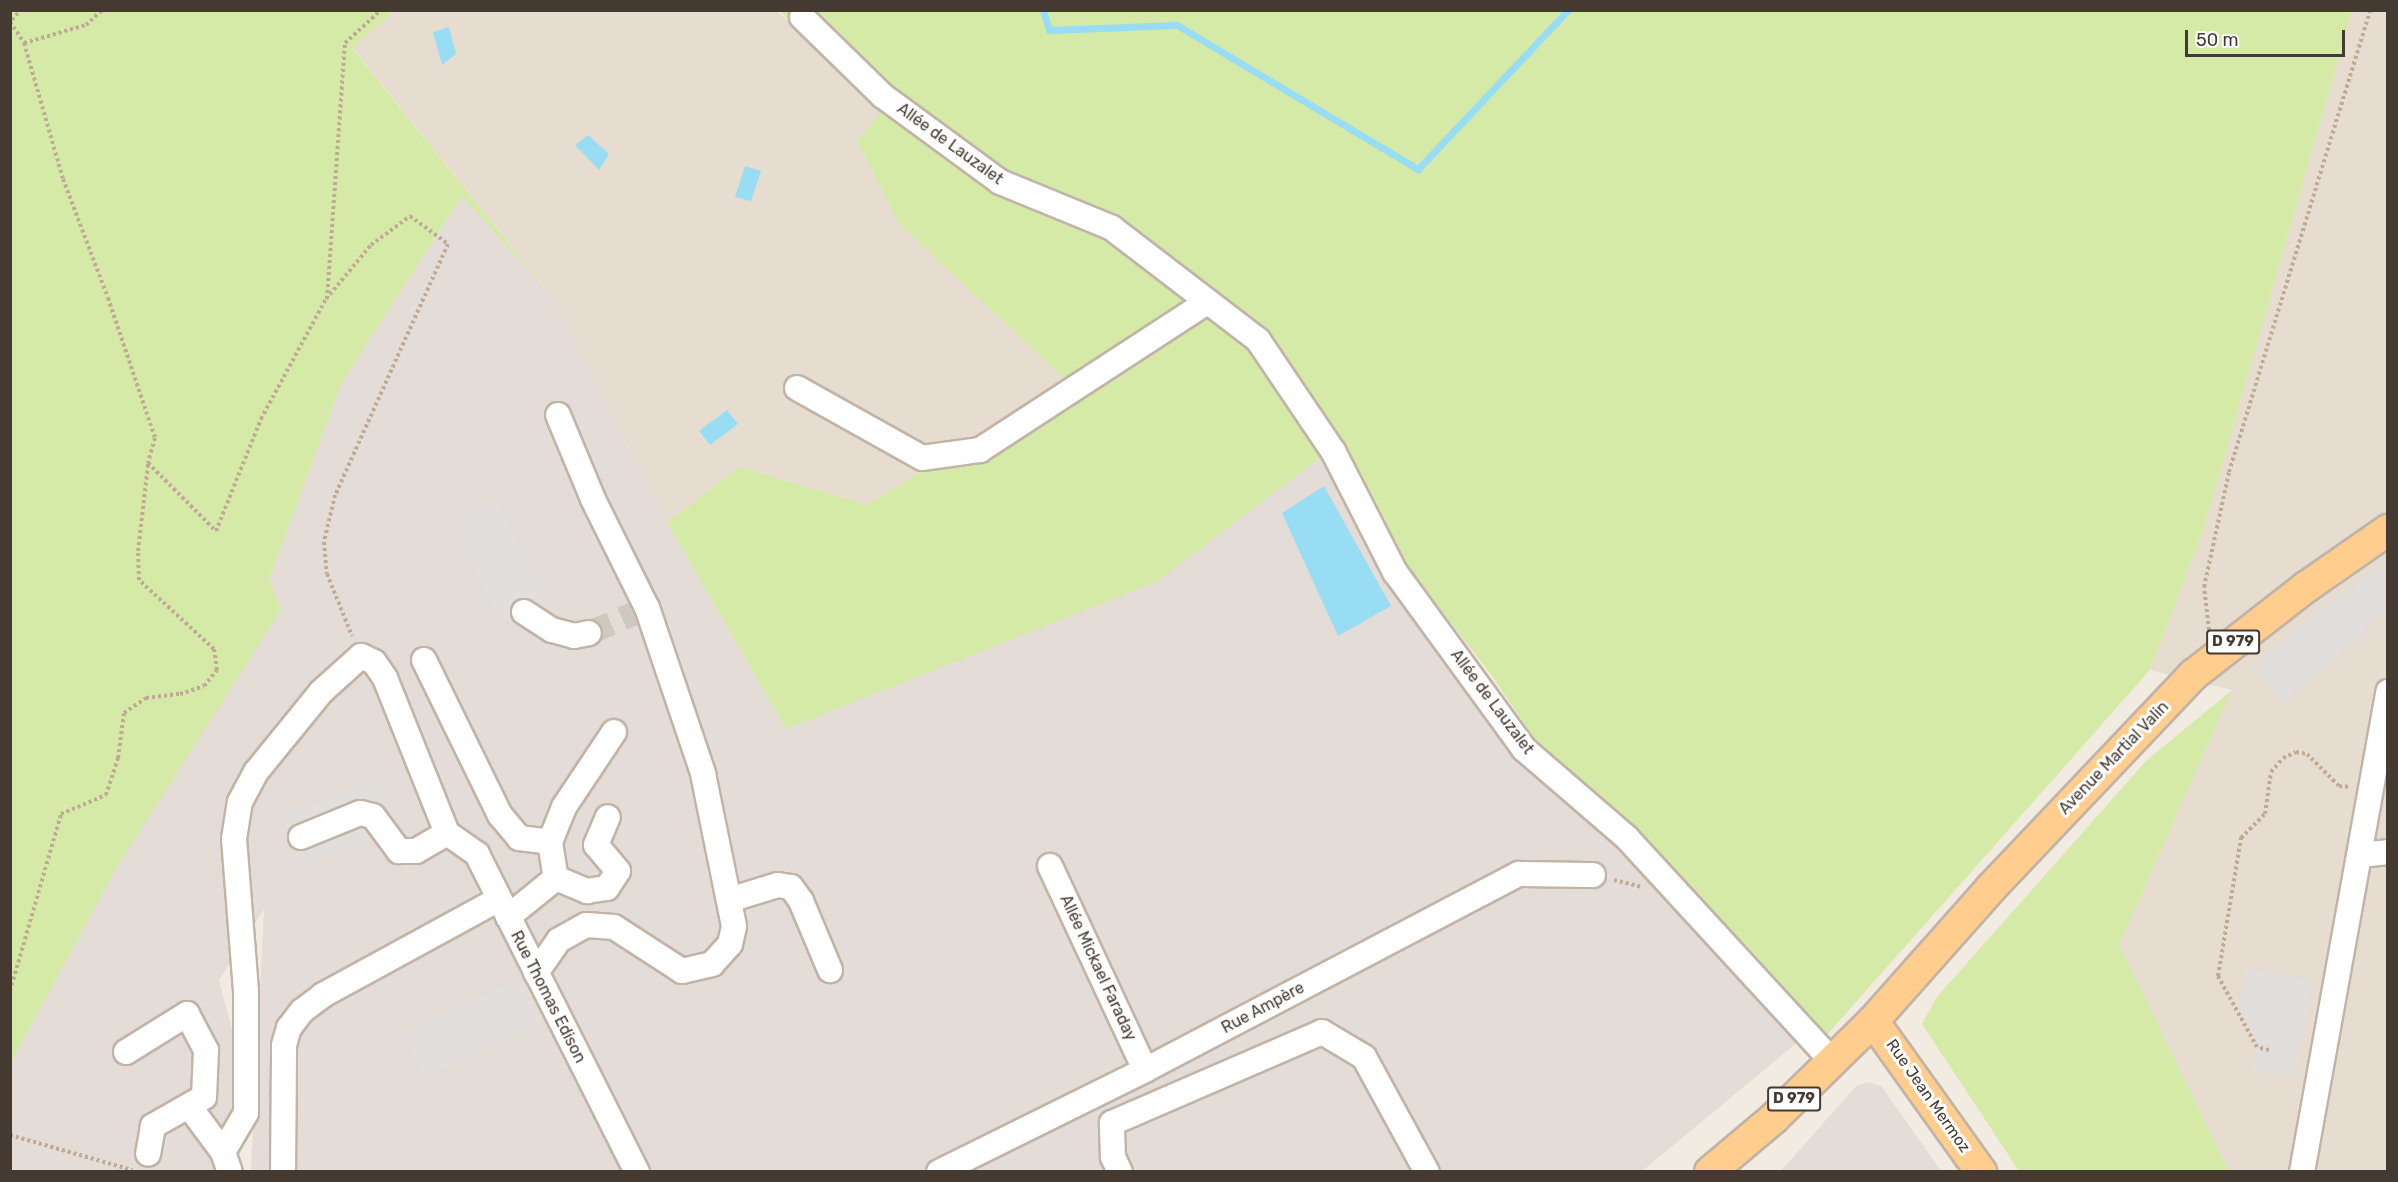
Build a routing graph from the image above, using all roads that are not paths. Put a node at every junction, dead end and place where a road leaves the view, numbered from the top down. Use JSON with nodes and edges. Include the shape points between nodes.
{"nodes":[{"id":1,"x":802,"y":17,"type":"dead end"},
{"id":2,"x":1207,"y":302,"type":"junction"},
{"id":3,"x":797,"y":388,"type":"dead end"},
{"id":4,"x":558,"y":416,"type":"dead end"},
{"id":5,"x":2388,"y":530,"type":"edge"},
{"id":6,"x":524,"y":612,"type":"dead end"},
{"id":7,"x":588,"y":633,"type":"tunnel mouth"},
{"id":8,"x":424,"y":660,"type":"dead end"},
{"id":9,"x":2388,"y":692,"type":"edge"},
{"id":10,"x":2386,"y":714,"type":"edge"},
{"id":11,"x":614,"y":732,"type":"dead end"},
{"id":12,"x":608,"y":817,"type":"dead end"},
{"id":13,"x":447,"y":833,"type":"junction"},
{"id":14,"x":301,"y":837,"type":"dead end"},
{"id":15,"x":550,"y":842,"type":"junction"},
{"id":16,"x":2388,"y":852,"type":"edge"},
{"id":17,"x":2361,"y":855,"type":"junction"},
{"id":18,"x":1050,"y":866,"type":"dead end"},
{"id":19,"x":1593,"y":875,"type":"road end"},
{"id":20,"x":556,"y":878,"type":"junction"},
{"id":21,"x":729,"y":900,"type":"junction"},
{"id":22,"x":504,"y":908,"type":"junction"},
{"id":23,"x":830,"y":970,"type":"dead end"},
{"id":24,"x":536,"y":973,"type":"junction"},
{"id":25,"x":1874,"y":1021,"type":"junction"},
{"id":26,"x":126,"y":1052,"type":"dead end"},
{"id":27,"x":1833,"y":1062,"type":"junction"},
{"id":28,"x":1146,"y":1070,"type":"junction"},
{"id":29,"x":189,"y":1106,"type":"junction"},
{"id":30,"x":1070,"y":1107,"type":"junction"},
{"id":31,"x":1112,"y":1123,"type":"junction"},
{"id":32,"x":142,"y":1162,"type":"edge"},
{"id":33,"x":227,"y":1162,"type":"edge"},
{"id":34,"x":974,"y":1164,"type":"edge"},
{"id":35,"x":283,"y":1172,"type":"edge"},
{"id":36,"x":638,"y":1172,"type":"edge"},
{"id":37,"x":939,"y":1172,"type":"edge"},
{"id":38,"x":1120,"y":1172,"type":"edge"},
{"id":39,"x":1427,"y":1172,"type":"edge"},
{"id":40,"x":1710,"y":1172,"type":"edge"},
{"id":41,"x":1981,"y":1172,"type":"edge"},
{"id":42,"x":2302,"y":1172,"type":"edge"}],
"edges":[{"from":1,"to":2,"type":"street","name":"Allée de Lauzalet","via":[[883,96],[999,182],[1112,228]]},
{"from":2,"to":3,"type":"street","via":[[980,450],[922,458]]},
{"from":2,"to":27,"type":"street","name":"Allée de Lauzalet","via":[[1258,340],[1333,451],[1395,572],[1524,749],[1627,838]]},
{"from":4,"to":21,"type":"street","via":[[703,774]]},
{"from":5,"to":25,"type":"main road","name":"Avenue Martial Valin","number":"D 979","via":[[2217,654],[2096,776]]},
{"from":6,"to":7,"type":"street","via":[[552,630],[574,636]]},
{"from":8,"to":15,"type":"street","via":[[500,815],[519,838]]},
{"from":9,"to":10,"type":"street"},
{"from":10,"to":17,"type":"street","via":[[2371,781]]},
{"from":11,"to":15,"type":"street","via":[[564,807]]},
{"from":12,"to":20,"type":"street","via":[[596,845],[618,871],[607,888],[587,891]]},
{"from":13,"to":14,"type":"street","via":[[416,850],[399,851],[373,816],[360,813]]},
{"from":13,"to":22,"type":"street","name":"Rue Thomas Edison","via":[[477,854]]},
{"from":13,"to":33,"type":"street","via":[[385,678],[374,662],[361,656],[321,692],[256,772],[240,802],[234,839],[246,991],[246,1113]]},
{"from":15,"to":20,"type":"street"},
{"from":16,"to":17,"type":"street"},
{"from":17,"to":42,"type":"street"},
{"from":18,"to":28,"type":"street","name":"Allée Mickael Faraday"},
{"from":19,"to":28,"type":"street","name":"Rue Ampère","via":[[1519,874]]},
{"from":20,"to":22,"type":"street"},
{"from":21,"to":23,"type":"street","via":[[778,885],[790,887],[801,901]]},
{"from":21,"to":24,"type":"street","via":[[734,926],[730,944],[704,967],[682,971],[614,927],[594,925],[573,930],[560,940]]},
{"from":22,"to":24,"type":"street","name":"Rue Thomas Edison"},
{"from":22,"to":35,"type":"street","via":[[322,995],[302,1011],[289,1028],[284,1045]]},
{"from":24,"to":36,"type":"street","name":"Rue Thomas Edison"},
{"from":25,"to":27,"type":"main road","number":"D 979"},
{"from":25,"to":41,"type":"main road","name":"Rue Jean Mermoz"},
{"from":26,"to":29,"type":"street","via":[[187,1014],[206,1050],[204,1097]]},
{"from":27,"to":40,"type":"main road","number":"D 979"},
{"from":28,"to":30,"type":"street","name":"Rue Ampère"},
{"from":29,"to":32,"type":"street","via":[[153,1126]]},
{"from":29,"to":33,"type":"street"},
{"from":30,"to":31,"type":"street"},
{"from":30,"to":34,"type":"street","name":"Rue Ampère"},
{"from":31,"to":38,"type":"street","via":[[1113,1157]]},
{"from":31,"to":39,"type":"street","via":[[1322,1032],[1364,1057]]},
{"from":34,"to":37,"type":"street","name":"Rue Ampère"}]}
